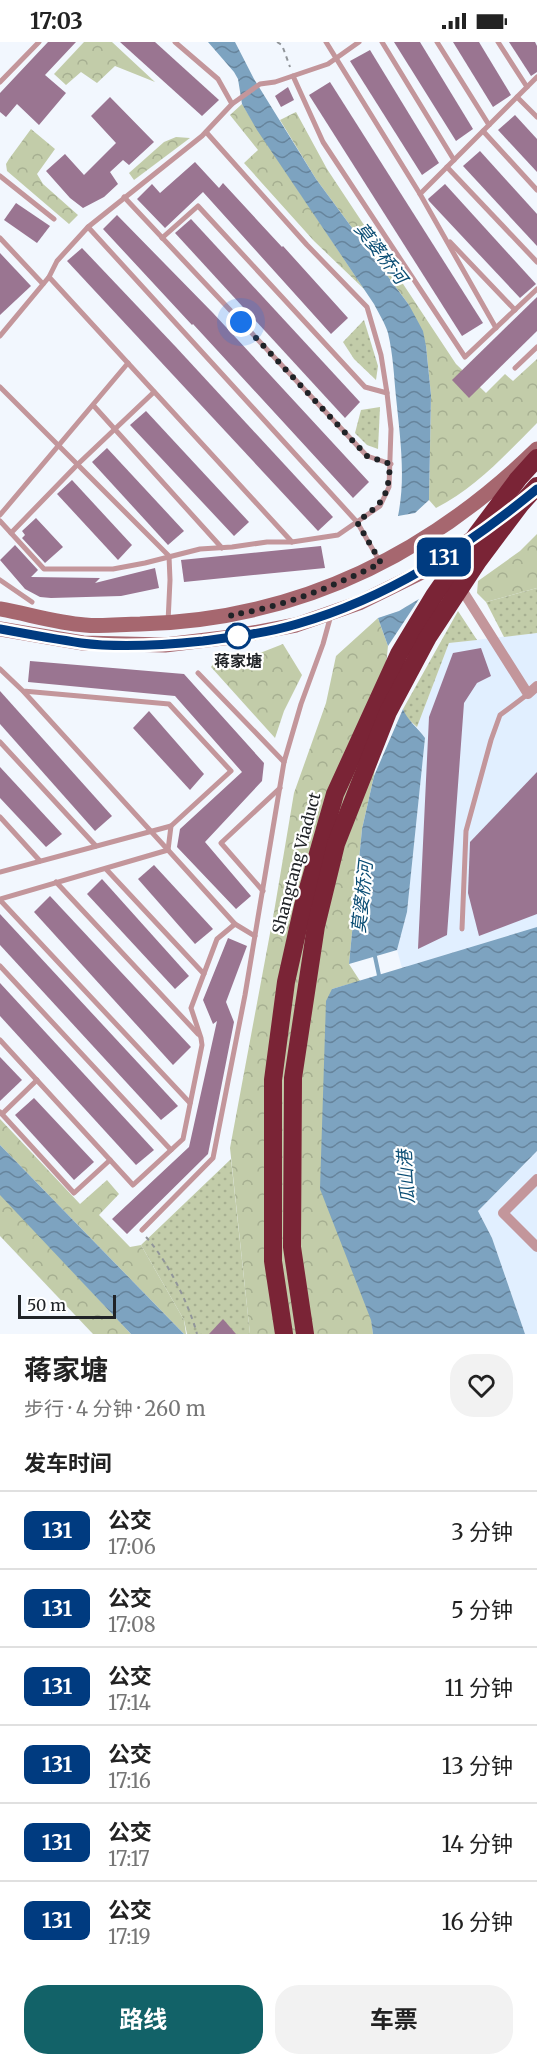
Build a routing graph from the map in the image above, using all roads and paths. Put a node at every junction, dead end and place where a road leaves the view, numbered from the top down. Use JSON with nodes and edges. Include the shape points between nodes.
{"nodes":[{"id":1,"x":39,"y":42,"type":"edge"},
{"id":2,"x":175,"y":42,"type":"edge"},
{"id":3,"x":181,"y":42,"type":"edge"},
{"id":4,"x":277,"y":42,"type":"edge"},
{"id":5,"x":326,"y":42,"type":"edge"},
{"id":6,"x":359,"y":42,"type":"edge"},
{"id":7,"x":381,"y":42,"type":"edge"},
{"id":8,"x":437,"y":42,"type":"edge"},
{"id":9,"x":498,"y":42,"type":"edge"},
{"id":10,"x":187,"y":52,"type":"junction"},
{"id":11,"x":337,"y":58,"type":"junction"},
{"id":12,"x":293,"y":76,"type":"junction"},
{"id":13,"x":537,"y":77,"type":"edge"},
{"id":14,"x":0,"y":82,"type":"edge"},
{"id":15,"x":526,"y":87,"type":"junction"},
{"id":16,"x":518,"y":97,"type":"junction"},
{"id":17,"x":234,"y":102,"type":"junction"},
{"id":18,"x":537,"y":117,"type":"edge"},
{"id":19,"x":489,"y":125,"type":"junction"},
{"id":20,"x":483,"y":131,"type":"junction"},
{"id":21,"x":206,"y":132,"type":"junction"},
{"id":22,"x":454,"y":160,"type":"junction"},
{"id":23,"x":447,"y":167,"type":"junction"},
{"id":24,"x":0,"y":176,"type":"edge"},
{"id":25,"x":537,"y":190,"type":"edge"},
{"id":26,"x":420,"y":194,"type":"junction"},
{"id":27,"x":124,"y":197,"type":"junction"},
{"id":28,"x":54,"y":219,"type":"dead end"},
{"id":29,"x":88,"y":227,"type":"junction"},
{"id":30,"x":443,"y":234,"type":"junction"},
{"id":31,"x":0,"y":238,"type":"edge"},
{"id":32,"x":162,"y":238,"type":"junction"},
{"id":33,"x":537,"y":262,"type":"edge"},
{"id":34,"x":49,"y":277,"type":"junction"},
{"id":35,"x":43,"y":284,"type":"junction"},
{"id":36,"x":537,"y":289,"type":"edge"},
{"id":37,"x":515,"y":310,"type":"junction"},
{"id":38,"x":496,"y":328,"type":"junction"},
{"id":39,"x":0,"y":336,"type":"edge"},
{"id":40,"x":537,"y":347,"type":"edge"},
{"id":41,"x":128,"y":363,"type":"junction"},
{"id":42,"x":515,"y":368,"type":"dead end"},
{"id":43,"x":0,"y":387,"type":"edge"},
{"id":44,"x":154,"y":392,"type":"junction"},
{"id":45,"x":387,"y":393,"type":"junction"},
{"id":46,"x":93,"y":405,"type":"junction"},
{"id":47,"x":114,"y":430,"type":"junction"},
{"id":48,"x":59,"y":445,"type":"junction"},
{"id":49,"x":537,"y":449,"type":"edge"},
{"id":50,"x":537,"y":458,"type":"edge"},
{"id":51,"x":78,"y":464,"type":"junction"},
{"id":52,"x":390,"y":464,"type":"junction"},
{"id":53,"x":537,"y":487,"type":"edge"},
{"id":54,"x":0,"y":515,"type":"edge"},
{"id":55,"x":0,"y":521,"type":"edge"},
{"id":56,"x":357,"y":522,"type":"junction"},
{"id":57,"x":10,"y":533,"type":"junction"},
{"id":58,"x":292,"y":542,"type":"junction"},
{"id":59,"x":222,"y":548,"type":"junction"},
{"id":60,"x":169,"y":556,"type":"junction"},
{"id":61,"x":442,"y":558,"type":"junction"},
{"id":62,"x":381,"y":563,"type":"junction"},
{"id":63,"x":0,"y":580,"type":"edge"},
{"id":64,"x":32,"y":602,"type":"dead end"},
{"id":65,"x":0,"y":609,"type":"edge"},
{"id":66,"x":331,"y":612,"type":"junction"},
{"id":67,"x":168,"y":623,"type":"junction"},
{"id":68,"x":0,"y":629,"type":"edge"},
{"id":69,"x":0,"y":669,"type":"edge"},
{"id":70,"x":198,"y":673,"type":"dead end"},
{"id":71,"x":532,"y":690,"type":"edge"},
{"id":72,"x":23,"y":691,"type":"junction"},
{"id":73,"x":0,"y":742,"type":"edge"},
{"id":74,"x":284,"y":762,"type":"junction"},
{"id":75,"x":280,"y":788,"type":"junction"},
{"id":76,"x":0,"y":817,"type":"edge"},
{"id":77,"x":171,"y":826,"type":"junction"},
{"id":78,"x":151,"y":832,"type":"junction"},
{"id":79,"x":96,"y":846,"type":"junction"},
{"id":80,"x":168,"y":850,"type":"junction"},
{"id":81,"x":40,"y":861,"type":"junction"},
{"id":82,"x":106,"y":869,"type":"junction"},
{"id":83,"x":0,"y":872,"type":"edge"},
{"id":84,"x":56,"y":882,"type":"junction"},
{"id":85,"x":263,"y":891,"type":"junction"},
{"id":86,"x":0,"y":899,"type":"edge"},
{"id":87,"x":235,"y":924,"type":"junction"},
{"id":88,"x":462,"y":929,"type":"dead end"},
{"id":89,"x":255,"y":936,"type":"junction"},
{"id":90,"x":0,"y":966,"type":"edge"},
{"id":91,"x":204,"y":974,"type":"junction"},
{"id":92,"x":201,"y":1038,"type":"junction"},
{"id":93,"x":0,"y":1040,"type":"edge"},
{"id":94,"x":37,"y":1080,"type":"junction"},
{"id":95,"x":190,"y":1103,"type":"junction"},
{"id":96,"x":1,"y":1113,"type":"edge"},
{"id":97,"x":171,"y":1150,"type":"junction"},
{"id":98,"x":110,"y":1160,"type":"junction"},
{"id":99,"x":537,"y":1179,"type":"edge"},
{"id":100,"x":142,"y":1230,"type":"joint"},
{"id":101,"x":537,"y":1247,"type":"edge"},
{"id":102,"x":197,"y":1334,"type":"edge"},
{"id":103,"x":284,"y":1334,"type":"edge"},
{"id":104,"x":304,"y":1334,"type":"edge"}],
"edges":[{"from":1,"to":14,"type":"lane"},
{"from":2,"to":10,"type":"lane"},
{"from":3,"to":10,"type":"lane"},
{"from":4,"to":12,"type":"path","via":[[282,45]]},
{"from":5,"to":11,"type":"lane"},
{"from":6,"to":11,"type":"lane"},
{"from":7,"to":22,"type":"lane"},
{"from":8,"to":19,"type":"lane"},
{"from":9,"to":15,"type":"lane"},
{"from":10,"to":17,"type":"lane","via":[[218,79]]},
{"from":11,"to":12,"type":"lane"},
{"from":11,"to":26,"type":"lane"},
{"from":12,"to":17,"type":"lane","via":[[260,84]]},
{"from":12,"to":38,"type":"lane","via":[[323,142],[465,357]]},
{"from":13,"to":15,"type":"lane"},
{"from":15,"to":16,"type":"lane"},
{"from":16,"to":18,"type":"lane"},
{"from":16,"to":19,"type":"lane"},
{"from":17,"to":21,"type":"lane"},
{"from":19,"to":20,"type":"lane"},
{"from":20,"to":22,"type":"lane"},
{"from":20,"to":25,"type":"lane"},
{"from":21,"to":27,"type":"lane"},
{"from":21,"to":45,"type":"lane","via":[[367,307]]},
{"from":22,"to":23,"type":"lane"},
{"from":23,"to":26,"type":"lane"},
{"from":23,"to":33,"type":"lane"},
{"from":24,"to":28,"type":"lane"},
{"from":26,"to":30,"type":"lane"},
{"from":27,"to":29,"type":"lane"},
{"from":27,"to":32,"type":"lane"},
{"from":29,"to":34,"type":"lane","via":[[57,261]]},
{"from":29,"to":56,"type":"lane"},
{"from":30,"to":37,"type":"lane"},
{"from":30,"to":38,"type":"lane"},
{"from":31,"to":35,"type":"lane"},
{"from":32,"to":45,"type":"lane","via":[[198,206],[365,387]]},
{"from":32,"to":52,"type":"lane","via":[[367,456]]},
{"from":34,"to":35,"type":"lane"},
{"from":34,"to":41,"type":"lane"},
{"from":35,"to":39,"type":"lane"},
{"from":36,"to":37,"type":"lane"},
{"from":37,"to":38,"type":"lane"},
{"from":40,"to":42,"type":"lane"},
{"from":41,"to":44,"type":"lane"},
{"from":41,"to":46,"type":"lane"},
{"from":43,"to":48,"type":"lane"},
{"from":44,"to":47,"type":"lane"},
{"from":44,"to":58,"type":"lane"},
{"from":45,"to":52,"type":"lane"},
{"from":46,"to":47,"type":"lane"},
{"from":46,"to":48,"type":"lane"},
{"from":47,"to":51,"type":"lane"},
{"from":47,"to":59,"type":"lane"},
{"from":48,"to":51,"type":"lane"},
{"from":48,"to":54,"type":"lane"},
{"from":49,"to":62,"type":"main road","via":[[448,524]]},
{"from":50,"to":103,"type":"highway","name":"Shangtang Viaduct","bridge":true,"via":[[477,534],[399,654],[335,794],[286,982],[273,1080],[273,1261]]},
{"from":51,"to":57,"type":"lane"},
{"from":51,"to":60,"type":"lane"},
{"from":52,"to":56,"type":"lane","via":[[389,487],[380,506]]},
{"from":53,"to":61,"type":"main road","via":[[495,524]]},
{"from":53,"to":104,"type":"highway","name":"Shangtang Viaduct","bridge":true,"via":[[478,561],[428,638],[388,712],[336,844],[316,926],[293,1078],[292,1247]]},
{"from":55,"to":57,"type":"lane"},
{"from":56,"to":58,"type":"lane","via":[[338,535]]},
{"from":56,"to":62,"type":"lane"},
{"from":57,"to":60,"type":"lane","via":[[44,569],[113,569]]},
{"from":58,"to":59,"type":"lane"},
{"from":59,"to":60,"type":"lane"},
{"from":60,"to":67,"type":"lane"},
{"from":61,"to":66,"type":"main road","via":[[424,571]]},
{"from":61,"to":71,"type":"street"},
{"from":62,"to":67,"type":"main road","via":[[326,589],[250,612]]},
{"from":63,"to":64,"type":"lane"},
{"from":65,"to":67,"type":"main road","via":[[85,625]]},
{"from":66,"to":68,"type":"main road","via":[[296,625],[165,645],[82,643]]},
{"from":66,"to":74,"type":"lane"},
{"from":69,"to":72,"type":"lane"},
{"from":70,"to":74,"type":"lane"},
{"from":71,"to":88,"type":"lane","via":[[500,715],[491,740],[466,831]]},
{"from":72,"to":77,"type":"lane","via":[[169,704],[231,771]]},
{"from":72,"to":78,"type":"lane"},
{"from":73,"to":79,"type":"lane"},
{"from":74,"to":75,"type":"lane"},
{"from":75,"to":85,"type":"lane"},
{"from":75,"to":85,"type":"lane","via":[[221,843]]},
{"from":76,"to":81,"type":"lane"},
{"from":77,"to":78,"type":"lane"},
{"from":77,"to":80,"type":"lane"},
{"from":78,"to":79,"type":"lane"},
{"from":78,"to":80,"type":"lane"},
{"from":79,"to":81,"type":"lane"},
{"from":80,"to":82,"type":"lane"},
{"from":80,"to":87,"type":"lane"},
{"from":81,"to":83,"type":"lane"},
{"from":82,"to":84,"type":"lane"},
{"from":82,"to":91,"type":"lane"},
{"from":84,"to":86,"type":"lane"},
{"from":84,"to":92,"type":"lane"},
{"from":85,"to":89,"type":"lane"},
{"from":86,"to":95,"type":"lane"},
{"from":87,"to":89,"type":"lane"},
{"from":87,"to":91,"type":"lane","via":[[217,939]]},
{"from":89,"to":100,"type":"lane","via":[[213,1158]]},
{"from":90,"to":97,"type":"lane"},
{"from":91,"to":92,"type":"lane","via":[[191,1008]]},
{"from":92,"to":95,"type":"lane"},
{"from":93,"to":94,"type":"lane"},
{"from":94,"to":96,"type":"lane"},
{"from":94,"to":98,"type":"lane"},
{"from":95,"to":97,"type":"lane","via":[[183,1139]]},
{"from":96,"to":98,"type":"lane","via":[[74,1193]]},
{"from":97,"to":98,"type":"lane","via":[[133,1185]]},
{"from":99,"to":101,"type":"street","via":[[503,1213]]},
{"from":100,"to":102,"type":"path","via":[[172,1276]]}]}
